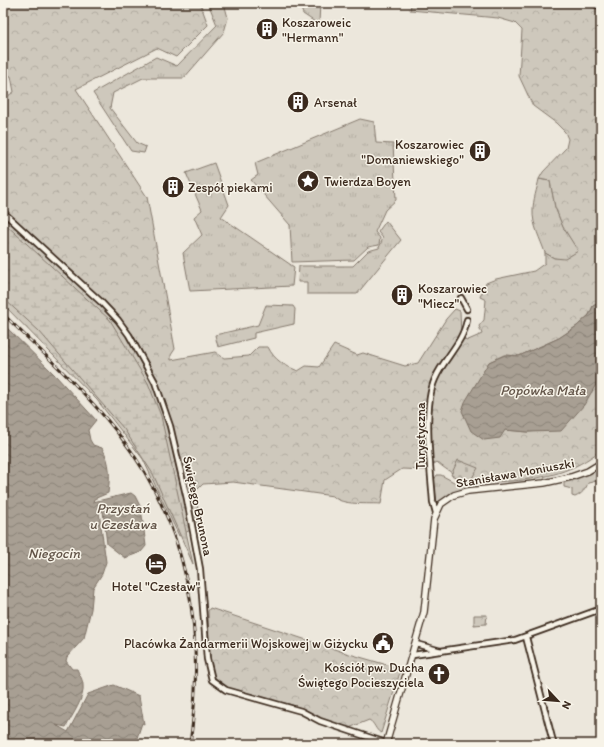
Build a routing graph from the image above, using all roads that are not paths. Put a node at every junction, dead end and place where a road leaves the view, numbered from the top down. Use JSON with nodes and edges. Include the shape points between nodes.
{"nodes":[{"id":1,"x":597,"y":3,"type":"edge"},
{"id":2,"x":601,"y":5,"type":"edge"},
{"id":3,"x":3,"y":212,"type":"edge"},
{"id":4,"x":461,"y":298,"type":"dead end"},
{"id":5,"x":467,"y":309,"type":"tunnel mouth"},
{"id":6,"x":468,"y":320,"type":"tunnel mouth"},
{"id":7,"x":601,"y":463,"type":"edge"},
{"id":8,"x":436,"y":513,"type":"junction"},
{"id":9,"x":601,"y":609,"type":"edge"},
{"id":10,"x":526,"y":637,"type":"junction"},
{"id":11,"x":416,"y":644,"type":"junction"},
{"id":12,"x":441,"y":651,"type":"junction"},
{"id":13,"x":413,"y":655,"type":"junction"},
{"id":14,"x":553,"y":742,"type":"dead end"},
{"id":15,"x":386,"y":743,"type":"edge"}],
"edges":[{"from":1,"to":2,"type":"main road"},
{"from":3,"to":15,"type":"street","name":"Świętego Brunona","via":[[118,320],[129,334],[155,382],[170,426],[189,506],[200,569],[208,668],[212,680],[223,689],[301,711],[320,721]]},
{"from":4,"to":5,"type":"street"},
{"from":6,"to":8,"type":"street","name":"Turystyczna","via":[[464,335],[443,364],[432,392],[429,432],[433,502]]},
{"from":7,"to":8,"type":"street","name":"Stanisława Moniuszki","via":[[581,474],[559,480],[458,493],[445,500]]},
{"from":8,"to":11,"type":"street","via":[[426,601]]},
{"from":9,"to":10,"type":"street"},
{"from":10,"to":12,"type":"street","via":[[502,643]]},
{"from":10,"to":14,"type":"street"},
{"from":11,"to":12,"type":"street"},
{"from":11,"to":13,"type":"street"},
{"from":12,"to":13,"type":"street"},
{"from":13,"to":15,"type":"street"}]}
